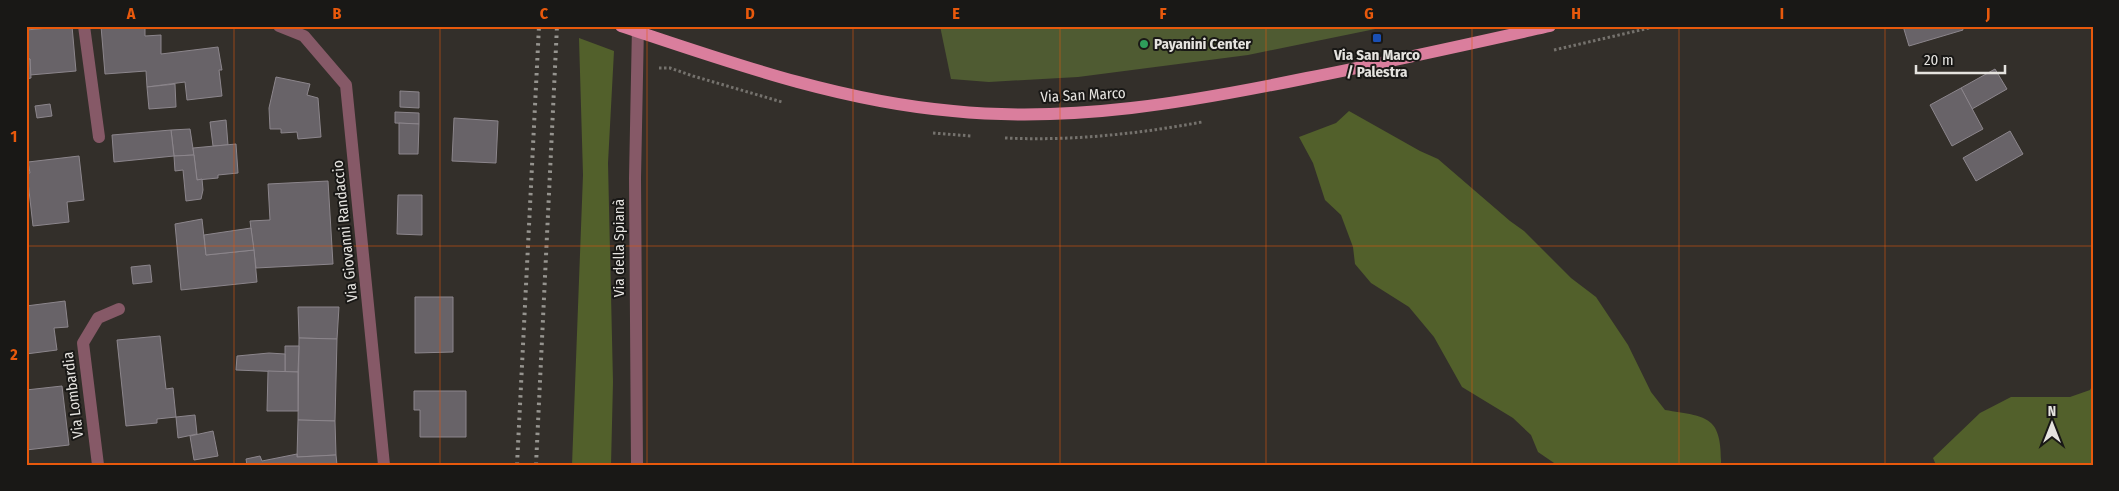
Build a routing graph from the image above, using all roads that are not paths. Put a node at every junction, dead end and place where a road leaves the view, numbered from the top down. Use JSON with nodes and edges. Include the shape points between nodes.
{"nodes":[{"id":1,"x":84,"y":26,"type":"edge"},
{"id":2,"x":279,"y":26,"type":"edge"},
{"id":3,"x":620,"y":26,"type":"edge"},
{"id":4,"x":1550,"y":26,"type":"edge"},
{"id":5,"x":638,"y":29,"type":"edge"},
{"id":6,"x":100,"y":137,"type":"dead end"},
{"id":7,"x":119,"y":309,"type":"dead end"},
{"id":8,"x":98,"y":465,"type":"edge"},
{"id":9,"x":384,"y":465,"type":"edge"},
{"id":10,"x":637,"y":465,"type":"edge"}],
"edges":[{"from":1,"to":6,"type":"street"},
{"from":2,"to":9,"type":"street","name":"Via Giovanni Randaccio","via":[[304,36],[346,85]]},
{"from":3,"to":5,"type":"main road","name":"Via San Marco"},
{"from":4,"to":5,"type":"main road","name":"Via San Marco","via":[[1234,93],[1108,112],[1060,114],[954,112],[894,104],[809,85],[709,56]]},
{"from":5,"to":10,"type":"street","name":"Via della Spianà","via":[[635,178]]},
{"from":7,"to":8,"type":"street","name":"Via Lombardia","via":[[98,318],[83,343]]}]}
